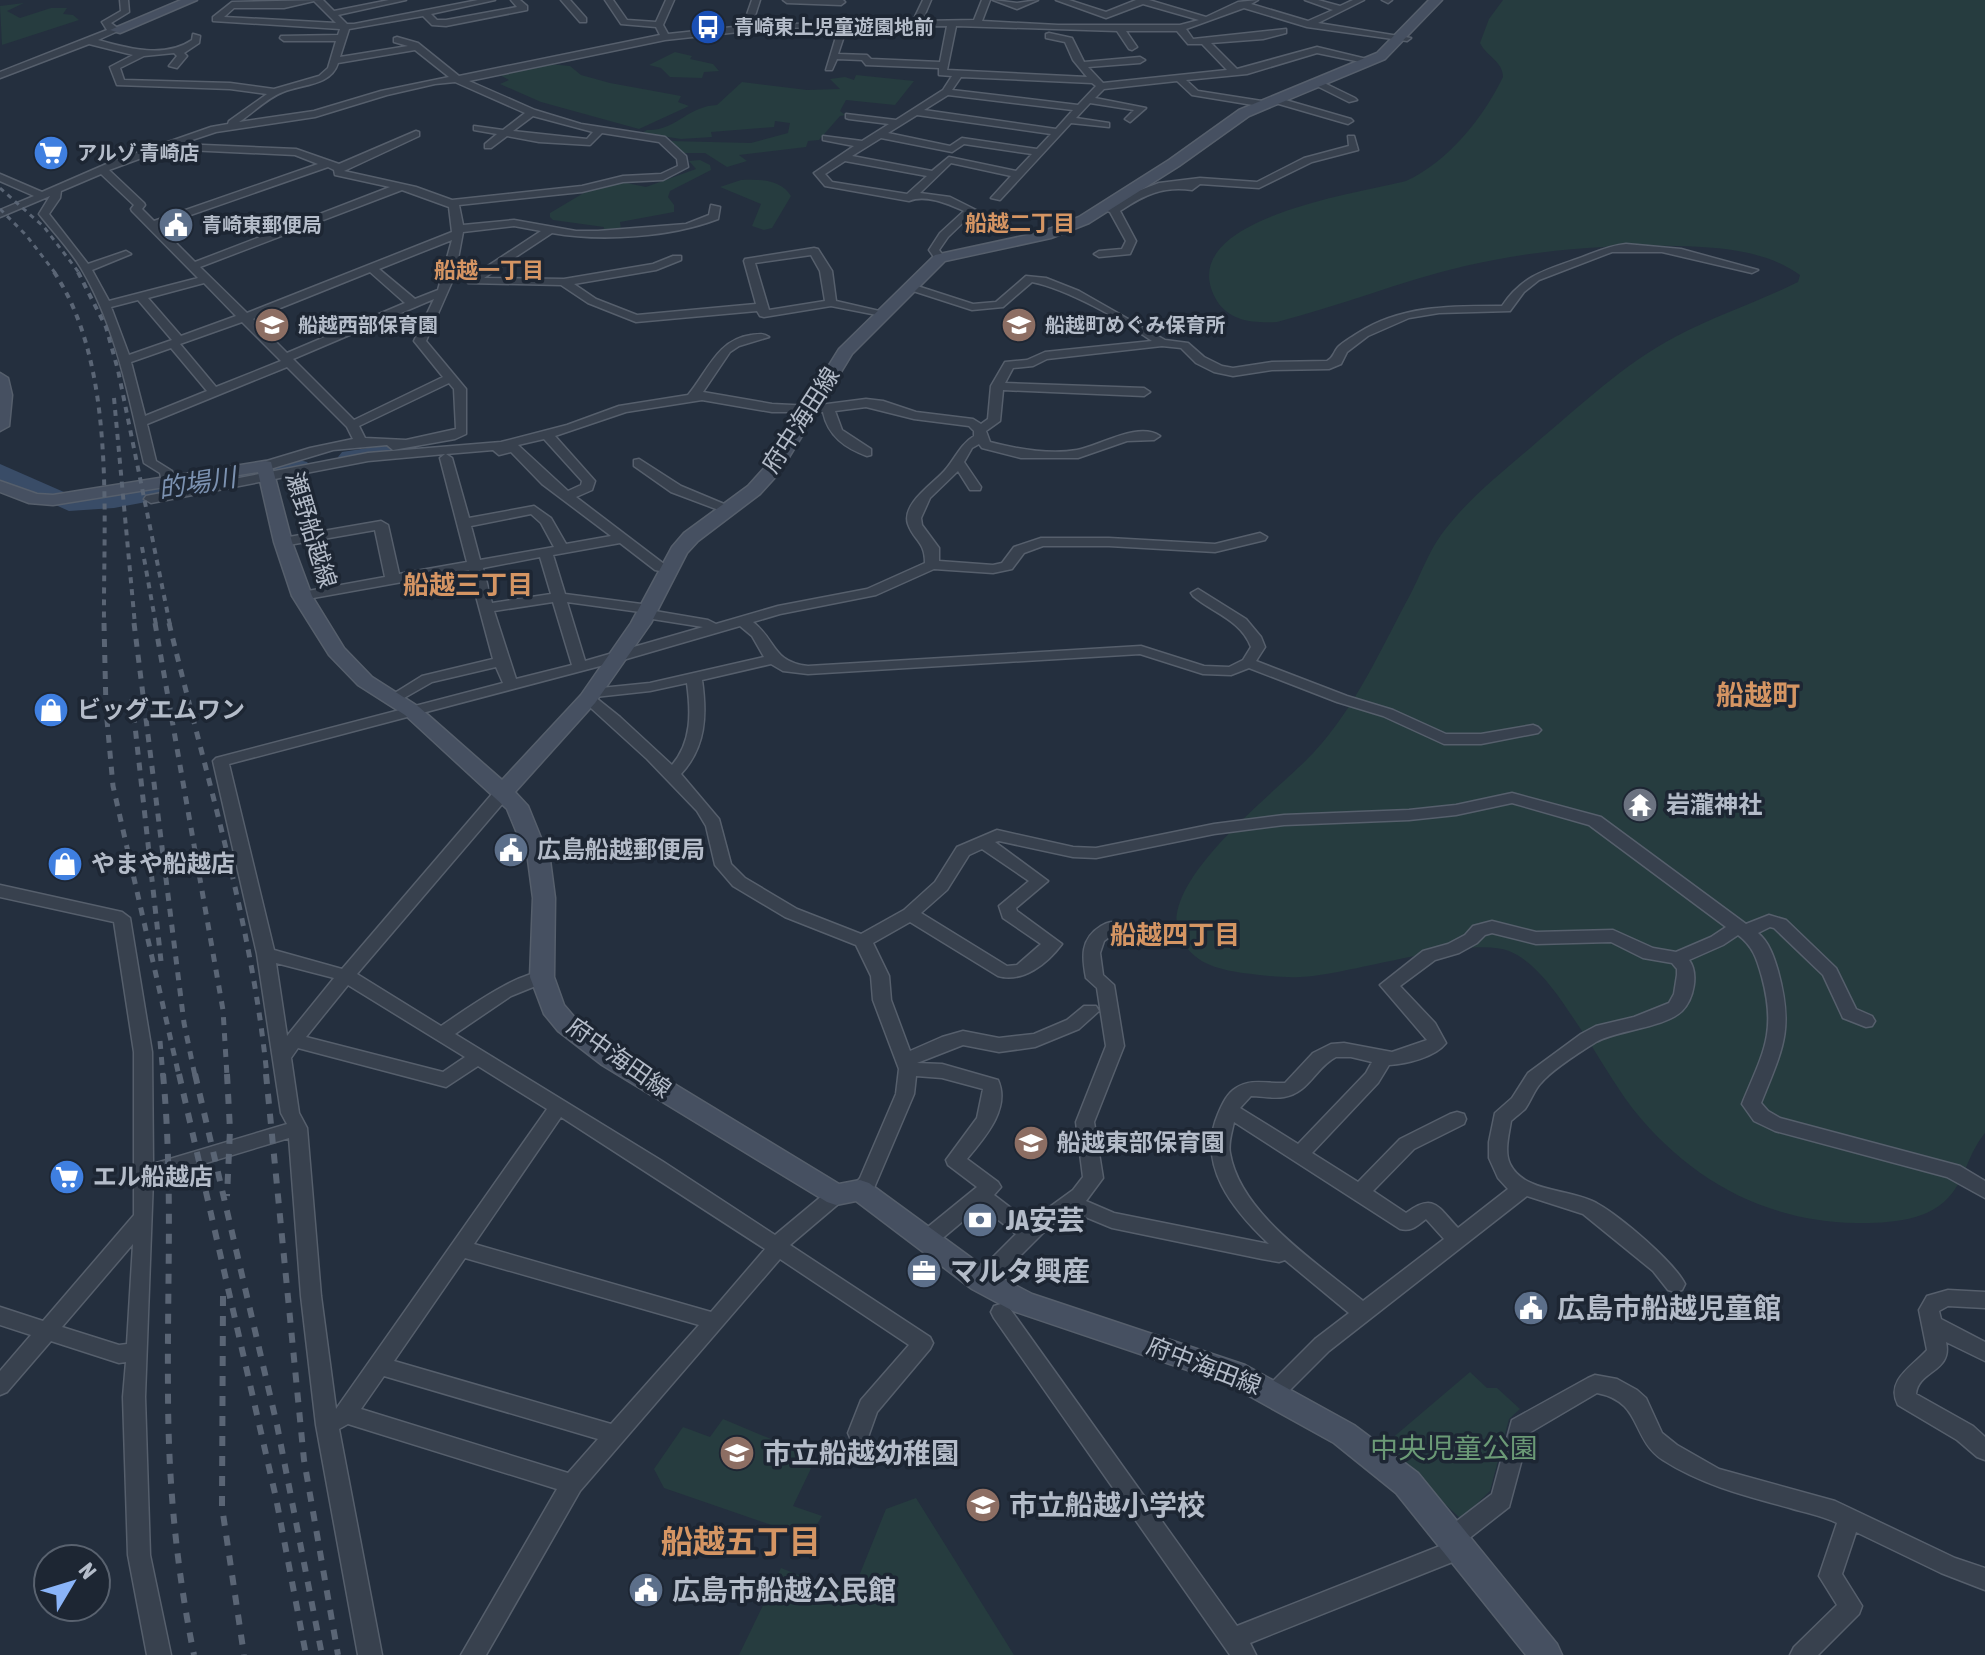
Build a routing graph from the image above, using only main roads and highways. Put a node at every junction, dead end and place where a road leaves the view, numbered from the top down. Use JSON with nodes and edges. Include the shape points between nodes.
{"nodes":[{"id":1,"x":191,"y":0,"type":"edge"},
{"id":2,"x":1436,"y":0,"type":"edge"},
{"id":3,"x":1447,"y":0,"type":"edge"},
{"id":4,"x":116,"y":30,"type":"road end"},
{"id":5,"x":1400,"y":40,"type":"junction"},
{"id":6,"x":0,"y":378,"type":"edge"},
{"id":7,"x":0,"y":426,"type":"edge"},
{"id":8,"x":0,"y":486,"type":"edge"},
{"id":9,"x":504,"y":791,"type":"junction"},
{"id":10,"x":1546,"y":1655,"type":"edge"}],
"edges":[{"from":1,"to":4,"type":"main road"},
{"from":2,"to":5,"type":"main road"},
{"from":3,"to":5,"type":"main road"},
{"from":5,"to":9,"type":"main road","name":"府中海田線","via":[[1381,56],[1244,113],[1109,209],[1046,235],[940,258],[845,352],[821,410],[774,468],[754,490],[691,537],[590,696]]},
{"from":6,"to":7,"type":"main road"},
{"from":8,"to":9,"type":"main road","name":"瀬野船越線","via":[[53,500],[266,472],[302,596],[336,651],[365,681],[412,711]]},
{"from":9,"to":10,"type":"main road","name":"府中海田線","via":[[517,806],[539,860],[544,898],[542,977],[553,1008],[567,1025],[611,1058],[848,1192],[1023,1303],[1235,1374],[1344,1434],[1407,1483]]}]}
